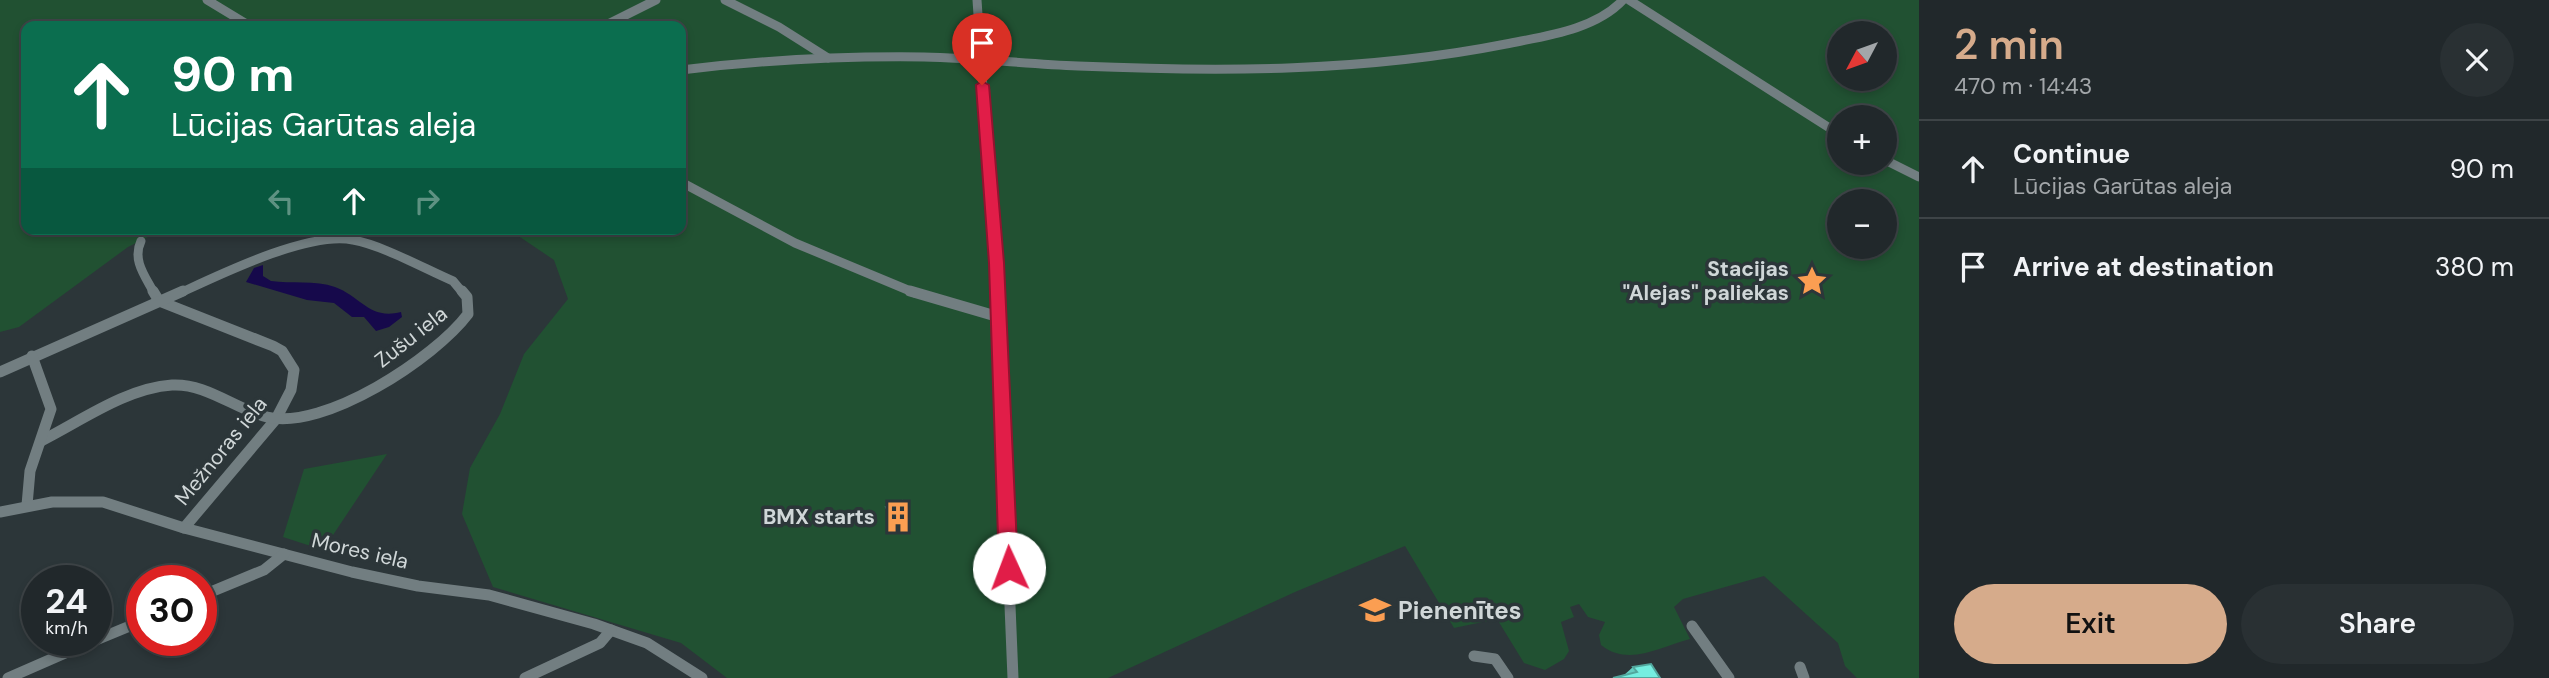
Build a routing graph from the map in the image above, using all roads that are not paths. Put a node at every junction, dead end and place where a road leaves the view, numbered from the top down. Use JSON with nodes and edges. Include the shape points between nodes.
{"nodes":[{"id":1,"x":207,"y":0,"type":"edge"},
{"id":2,"x":656,"y":0,"type":"edge"},
{"id":3,"x":725,"y":0,"type":"edge"},
{"id":4,"x":977,"y":0,"type":"edge"},
{"id":5,"x":1623,"y":0,"type":"edge"},
{"id":6,"x":1629,"y":0,"type":"edge"},
{"id":7,"x":242,"y":21,"type":"edge"},
{"id":8,"x":614,"y":21,"type":"edge"},
{"id":9,"x":828,"y":58,"type":"junction"},
{"id":10,"x":980,"y":59,"type":"junction"},
{"id":11,"x":686,"y":69,"type":"edge"},
{"id":12,"x":1827,"y":126,"type":"edge"},
{"id":13,"x":1897,"y":166,"type":"edge"},
{"id":14,"x":1919,"y":177,"type":"edge"},
{"id":15,"x":686,"y":185,"type":"edge"},
{"id":16,"x":141,"y":241,"type":"dead end"},
{"id":17,"x":159,"y":301,"type":"junction"},
{"id":18,"x":999,"y":317,"type":"junction"},
{"id":19,"x":32,"y":356,"type":"junction"},
{"id":20,"x":0,"y":372,"type":"edge"},
{"id":21,"x":276,"y":419,"type":"junction"},
{"id":22,"x":41,"y":441,"type":"junction"},
{"id":23,"x":27,"y":505,"type":"junction"},
{"id":24,"x":0,"y":512,"type":"edge"},
{"id":25,"x":184,"y":528,"type":"junction"},
{"id":26,"x":284,"y":555,"type":"junction"},
{"id":27,"x":217,"y":589,"type":"edge"},
{"id":28,"x":1692,"y":626,"type":"dead end"},
{"id":29,"x":611,"y":630,"type":"junction"},
{"id":30,"x":59,"y":656,"type":"edge"},
{"id":31,"x":1474,"y":656,"type":"dead end"},
{"id":32,"x":531,"y":677,"type":"edge"},
{"id":33,"x":8,"y":678,"type":"edge"},
{"id":34,"x":702,"y":678,"type":"edge"},
{"id":35,"x":1013,"y":678,"type":"edge"},
{"id":36,"x":1508,"y":678,"type":"edge"},
{"id":37,"x":1729,"y":678,"type":"edge"}],
"edges":[{"from":1,"to":7,"type":"street"},
{"from":2,"to":8,"type":"street"},
{"from":3,"to":9,"type":"street"},
{"from":4,"to":10,"type":"street"},
{"from":5,"to":10,"type":"street","via":[[1612,11],[1561,32],[1457,55],[1410,60],[1264,69]]},
{"from":6,"to":12,"type":"street"},
{"from":9,"to":10,"type":"street"},
{"from":9,"to":11,"type":"street"},
{"from":10,"to":18,"type":"street"},
{"from":13,"to":14,"type":"street"},
{"from":15,"to":18,"type":"street","via":[[731,212],[864,273]]},
{"from":16,"to":17,"type":"street","via":[[136,251],[140,268]]},
{"from":17,"to":19,"type":"street","name":"Zušu iela"},
{"from":17,"to":21,"type":"street","name":"Mežnoras iela","via":[[273,346],[289,358],[294,379]]},
{"from":17,"to":21,"type":"street","name":"Zušu iela","via":[[264,258],[332,238],[349,239],[428,270],[464,291],[469,309],[466,318],[416,361],[346,403]]},
{"from":18,"to":35,"type":"street"},
{"from":19,"to":20,"type":"street","name":"Zušu iela"},
{"from":19,"to":22,"type":"street","via":[[51,409]]},
{"from":21,"to":22,"type":"street","name":"Zušu iela","via":[[192,387],[171,385],[139,394]]},
{"from":21,"to":25,"type":"street","name":"Mežnoras iela"},
{"from":22,"to":23,"type":"street","via":[[30,471]]},
{"from":23,"to":24,"type":"street","name":"Mores iela"},
{"from":23,"to":25,"type":"street","name":"Mores iela","via":[[103,502]]},
{"from":25,"to":26,"type":"street","name":"Mores iela"},
{"from":26,"to":27,"type":"street","via":[[270,567]]},
{"from":26,"to":29,"type":"street","name":"Mores iela","via":[[418,586],[489,595]]},
{"from":28,"to":37,"type":"street"},
{"from":29,"to":32,"type":"street","via":[[600,643]]},
{"from":29,"to":34,"type":"street","name":"Mores iela","via":[[647,643]]},
{"from":30,"to":33,"type":"street"},
{"from":31,"to":36,"type":"street","via":[[1495,659]]}]}
